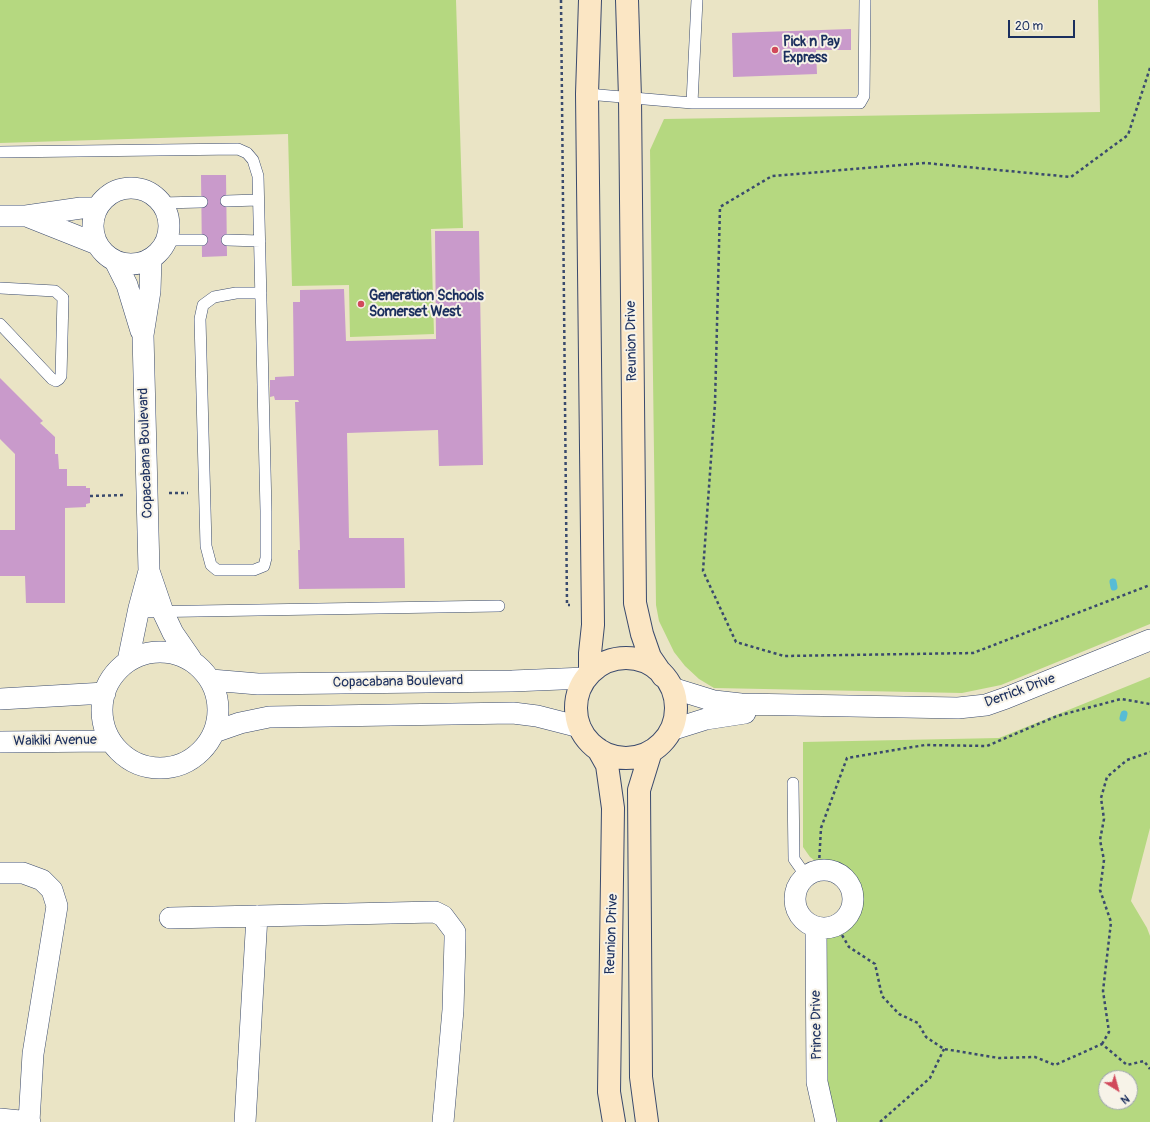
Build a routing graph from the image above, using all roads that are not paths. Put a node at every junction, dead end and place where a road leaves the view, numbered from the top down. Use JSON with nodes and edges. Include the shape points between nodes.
{"nodes":[{"id":1,"x":590,"y":0,"type":"edge"},
{"id":2,"x":627,"y":0,"type":"edge"},
{"id":3,"x":697,"y":0,"type":"edge"},
{"id":4,"x":865,"y":0,"type":"edge"},
{"id":5,"x":587,"y":94,"type":"junction"},
{"id":6,"x":630,"y":98,"type":"junction"},
{"id":7,"x":692,"y":103,"type":"junction"},
{"id":8,"x":0,"y":152,"type":"edge"},
{"id":9,"x":258,"y":200,"type":"junction"},
{"id":10,"x":226,"y":201,"type":"dead end"},
{"id":11,"x":202,"y":202,"type":"dead end"},
{"id":12,"x":162,"y":203,"type":"junction"},
{"id":13,"x":97,"y":208,"type":"junction"},
{"id":14,"x":0,"y":216,"type":"edge"},
{"id":15,"x":26,"y":216,"type":"junction"},
{"id":16,"x":166,"y":240,"type":"junction"},
{"id":17,"x":202,"y":240,"type":"dead end"},
{"id":18,"x":227,"y":240,"type":"dead end"},
{"id":19,"x":260,"y":240,"type":"junction"},
{"id":20,"x":97,"y":244,"type":"junction"},
{"id":21,"x":151,"y":259,"type":"junction"},
{"id":22,"x":114,"y":261,"type":"junction"},
{"id":23,"x":0,"y":288,"type":"edge"},
{"id":24,"x":261,"y":293,"type":"junction"},
{"id":25,"x":0,"y":324,"type":"edge"},
{"id":26,"x":143,"y":335,"type":"junction"},
{"id":27,"x":149,"y":572,"type":"junction"},
{"id":28,"x":499,"y":606,"type":"dead end"},
{"id":29,"x":138,"y":612,"type":"junction"},
{"id":30,"x":163,"y":612,"type":"junction"},
{"id":31,"x":1150,"y":640,"type":"edge"},
{"id":32,"x":191,"y":659,"type":"junction"},
{"id":33,"x":128,"y":661,"type":"junction"},
{"id":34,"x":588,"y":676,"type":"junction"},
{"id":35,"x":210,"y":680,"type":"junction"},
{"id":36,"x":668,"y":682,"type":"junction"},
{"id":37,"x":105,"y":693,"type":"junction"},
{"id":38,"x":0,"y":699,"type":"edge"},
{"id":39,"x":811,"y":706,"type":"junction"},
{"id":40,"x":580,"y":727,"type":"junction"},
{"id":41,"x":671,"y":730,"type":"junction"},
{"id":42,"x":214,"y":732,"type":"junction"},
{"id":43,"x":110,"y":741,"type":"junction"},
{"id":44,"x":0,"y":742,"type":"edge"},
{"id":45,"x":598,"y":750,"type":"junction"},
{"id":46,"x":651,"y":752,"type":"junction"},
{"id":47,"x":793,"y":783,"type":"dead end"},
{"id":48,"x":0,"y":873,"type":"edge"},
{"id":49,"x":812,"y":873,"type":"junction"},
{"id":50,"x":257,"y":916,"type":"junction"},
{"id":51,"x":170,"y":918,"type":"dead end"},
{"id":52,"x":826,"y":926,"type":"junction"},
{"id":53,"x":0,"y":1119,"type":"edge"},
{"id":54,"x":29,"y":1122,"type":"edge"},
{"id":55,"x":245,"y":1122,"type":"edge"},
{"id":56,"x":443,"y":1122,"type":"edge"},
{"id":57,"x":614,"y":1122,"type":"edge"},
{"id":58,"x":648,"y":1122,"type":"edge"},
{"id":59,"x":826,"y":1122,"type":"edge"}],
"edges":[{"from":1,"to":5,"type":"street"},
{"from":2,"to":6,"type":"street","name":"Reunion Drive"},
{"from":3,"to":7,"type":"lane"},
{"from":4,"to":7,"type":"lane","via":[[864,96],[860,103]]},
{"from":5,"to":6,"type":"lane"},
{"from":5,"to":34,"type":"street","via":[[593,604]]},
{"from":6,"to":7,"type":"lane"},
{"from":6,"to":36,"type":"street","name":"Reunion Drive","via":[[635,603],[650,657]]},
{"from":8,"to":9,"type":"lane","via":[[238,149],[247,153],[253,160],[258,176]]},
{"from":9,"to":10,"type":"lane"},
{"from":9,"to":19,"type":"lane"},
{"from":11,"to":12,"type":"lane"},
{"from":12,"to":13,"type":"street","via":[[152,194],[128,187],[104,198]]},
{"from":12,"to":16,"type":"street","via":[[169,227]]},
{"from":13,"to":15,"type":"street"},
{"from":13,"to":20,"type":"street","via":[[93,226]]},
{"from":14,"to":15,"type":"street"},
{"from":15,"to":20,"type":"street"},
{"from":16,"to":17,"type":"lane"},
{"from":16,"to":21,"type":"street","via":[[160,251]]},
{"from":18,"to":19,"type":"lane"},
{"from":19,"to":24,"type":"lane"},
{"from":20,"to":22,"type":"street","via":[[104,254]]},
{"from":21,"to":22,"type":"street","via":[[127,264]]},
{"from":21,"to":26,"type":"street","name":"Copacabana Boulevard","via":[[150,291]]},
{"from":22,"to":26,"type":"street","name":"Copacabana Boulevard","via":[[127,285]]},
{"from":23,"to":25,"type":"lane","via":[[55,291],[63,298],[60,379],[52,379]]},
{"from":24,"to":24,"type":"lane","via":[[266,558],[264,566],[254,570],[217,570],[208,559],[206,546],[200,319],[203,305],[214,297],[236,293]]},
{"from":26,"to":27,"type":"street","name":"Copacabana Boulevard"},
{"from":27,"to":29,"type":"street","name":"Copacabana Boulevard"},
{"from":27,"to":30,"type":"street","name":"Copacabana Boulevard"},
{"from":28,"to":30,"type":"lane"},
{"from":29,"to":30,"type":"lane"},
{"from":29,"to":33,"type":"street","name":"Copacabana Boulevard"},
{"from":30,"to":32,"type":"street","name":"Copacabana Boulevard","via":[[173,633]]},
{"from":31,"to":39,"type":"street","name":"Derrick Drive","via":[[986,705],[958,708]]},
{"from":32,"to":33,"type":"street","via":[[173,652],[154,651]]},
{"from":32,"to":35,"type":"street","via":[[206,672]]},
{"from":33,"to":37,"type":"street","via":[[107,684]]},
{"from":34,"to":35,"type":"street","name":"Copacabana Boulevard","via":[[512,681],[258,684]]},
{"from":34,"to":36,"type":"street","via":[[611,660],[622,658],[646,662],[656,668]]},
{"from":34,"to":40,"type":"street","via":[[576,702],[576,715]]},
{"from":35,"to":42,"type":"street","via":[[215,688],[219,707]]},
{"from":36,"to":39,"type":"street","name":"Derrick Drive","via":[[705,699]]},
{"from":36,"to":41,"type":"street","via":[[676,709]]},
{"from":37,"to":38,"type":"street"},
{"from":37,"to":43,"type":"street","via":[[102,702],[103,722]]},
{"from":39,"to":41,"type":"street","name":"Derrick Drive","via":[[724,715]]},
{"from":40,"to":42,"type":"street","via":[[513,713],[391,714],[269,717]]},
{"from":40,"to":45,"type":"street","via":[[587,740]]},
{"from":41,"to":46,"type":"street"},
{"from":42,"to":43,"type":"street","via":[[195,757],[178,766],[159,769],[140,765],[123,756]]},
{"from":43,"to":44,"type":"street","name":"Waikiki Avenue"},
{"from":45,"to":46,"type":"street","via":[[612,756],[628,758]]},
{"from":45,"to":57,"type":"street","name":"Reunion Drive","via":[[607,765],[613,808],[609,1092]]},
{"from":46,"to":58,"type":"street","name":"Reunion Drive","via":[[638,790],[641,1077]]},
{"from":47,"to":49,"type":"lane","via":[[794,859]]},
{"from":48,"to":54,"type":"street","via":[[23,873],[42,880],[52,890],[57,906],[33,1054]]},
{"from":49,"to":52,"type":"street","via":[[798,884],[795,906],[807,923]]},
{"from":49,"to":52,"type":"street","via":[[827,869],[838,873],[847,880],[853,892],[853,904],[848,916]]},
{"from":50,"to":51,"type":"street"},
{"from":50,"to":55,"type":"street"},
{"from":50,"to":56,"type":"street","via":[[435,912],[449,922],[455,932],[453,1010]]},
{"from":52,"to":59,"type":"street","name":"Prince Drive","via":[[817,1082]]},
{"from":53,"to":54,"type":"street"}]}
